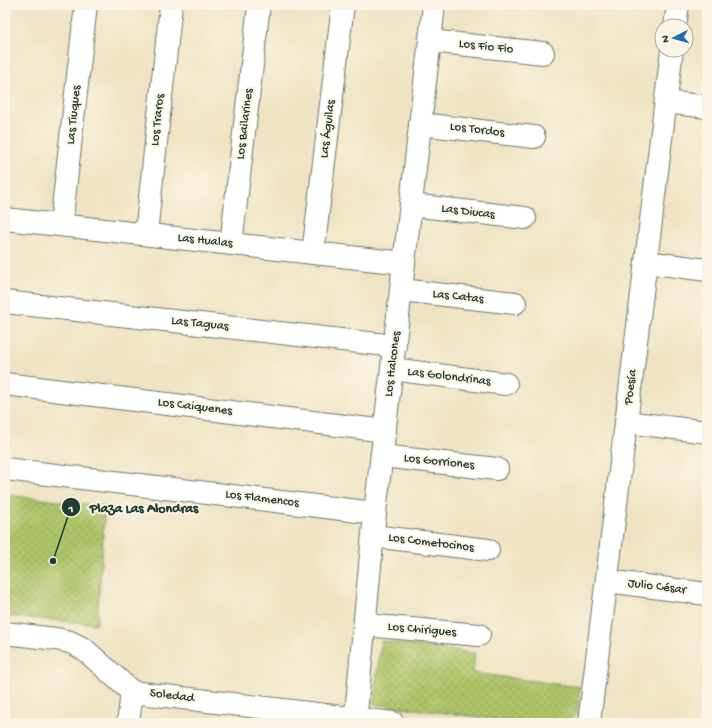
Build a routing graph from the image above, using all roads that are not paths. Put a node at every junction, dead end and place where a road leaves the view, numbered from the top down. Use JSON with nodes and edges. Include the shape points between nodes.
{"nodes":[{"id":1,"x":86,"y":5,"type":"edge"},
{"id":2,"x":171,"y":5,"type":"edge"},
{"id":3,"x":258,"y":5,"type":"edge"},
{"id":4,"x":342,"y":5,"type":"edge"},
{"id":5,"x":434,"y":5,"type":"edge"},
{"id":6,"x":678,"y":5,"type":"edge"},
{"id":7,"x":676,"y":18,"type":"edge"},
{"id":8,"x":430,"y":42,"type":"junction"},
{"id":9,"x":543,"y":53,"type":"dead end"},
{"id":10,"x":671,"y":58,"type":"edge"},
{"id":11,"x":666,"y":102,"type":"junction"},
{"id":12,"x":707,"y":107,"type":"edge"},
{"id":13,"x":420,"y":124,"type":"junction"},
{"id":14,"x":534,"y":137,"type":"dead end"},
{"id":15,"x":411,"y":205,"type":"junction"},
{"id":16,"x":5,"y":218,"type":"edge"},
{"id":17,"x":525,"y":218,"type":"dead end"},
{"id":18,"x":61,"y":225,"type":"junction"},
{"id":19,"x":146,"y":234,"type":"junction"},
{"id":20,"x":231,"y":244,"type":"junction"},
{"id":21,"x":313,"y":253,"type":"junction"},
{"id":22,"x":646,"y":262,"type":"junction"},
{"id":23,"x":404,"y":263,"type":"junction"},
{"id":24,"x":707,"y":270,"type":"edge"},
{"id":25,"x":401,"y":290,"type":"junction"},
{"id":26,"x":5,"y":302,"type":"edge"},
{"id":27,"x":515,"y":303,"type":"dead end"},
{"id":28,"x":395,"y":346,"type":"junction"},
{"id":29,"x":392,"y":369,"type":"junction"},
{"id":30,"x":5,"y":384,"type":"edge"},
{"id":31,"x":506,"y":384,"type":"dead end"},
{"id":32,"x":626,"y":422,"type":"junction"},
{"id":33,"x":385,"y":431,"type":"junction"},
{"id":34,"x":707,"y":432,"type":"edge"},
{"id":35,"x":382,"y":456,"type":"junction"},
{"id":36,"x":5,"y":469,"type":"edge"},
{"id":37,"x":497,"y":469,"type":"dead end"},
{"id":38,"x":376,"y":513,"type":"junction"},
{"id":39,"x":373,"y":536,"type":"junction"},
{"id":40,"x":488,"y":550,"type":"dead end"},
{"id":41,"x":607,"y":581,"type":"junction"},
{"id":42,"x":707,"y":594,"type":"edge"},
{"id":43,"x":365,"y":625,"type":"junction"},
{"id":44,"x":5,"y":633,"type":"edge"},
{"id":45,"x":479,"y":636,"type":"dead end"},
{"id":46,"x":132,"y":692,"type":"junction"},
{"id":47,"x":355,"y":721,"type":"edge"},
{"id":48,"x":128,"y":723,"type":"edge"},
{"id":49,"x":393,"y":723,"type":"edge"},
{"id":50,"x":589,"y":723,"type":"edge"}],
"edges":[{"from":1,"to":18,"type":"street","name":"Las Tiuques"},
{"from":2,"to":19,"type":"street","name":"Los Traros"},
{"from":3,"to":20,"type":"street","name":"Los Bailarines"},
{"from":4,"to":21,"type":"street","name":"Las Águilas"},
{"from":5,"to":8,"type":"street","name":"Los Halcones"},
{"from":6,"to":7,"type":"street"},
{"from":8,"to":9,"type":"street","name":"Los Fio Fio"},
{"from":8,"to":13,"type":"street","name":"Los Halcones"},
{"from":10,"to":11,"type":"street","name":"Poesía"},
{"from":11,"to":12,"type":"street"},
{"from":11,"to":22,"type":"street","name":"Poesía"},
{"from":13,"to":14,"type":"street","name":"Los Tordos"},
{"from":13,"to":15,"type":"street","name":"Los Halcones"},
{"from":15,"to":17,"type":"street","name":"Las Diucas"},
{"from":15,"to":23,"type":"street","name":"Los Halcones"},
{"from":16,"to":18,"type":"street","name":"Las Hualas"},
{"from":18,"to":19,"type":"street","name":"Las Hualas"},
{"from":19,"to":20,"type":"street","name":"Las Hualas"},
{"from":20,"to":21,"type":"street","name":"Las Hualas"},
{"from":21,"to":23,"type":"street","name":"Las Hualas"},
{"from":22,"to":24,"type":"street"},
{"from":22,"to":32,"type":"street","name":"Poesía"},
{"from":23,"to":25,"type":"street","name":"Los Halcones"},
{"from":25,"to":27,"type":"street","name":"Las Catas"},
{"from":25,"to":28,"type":"street","name":"Los Halcones"},
{"from":26,"to":28,"type":"street","name":"Las Taguas"},
{"from":28,"to":29,"type":"street","name":"Los Halcones"},
{"from":29,"to":31,"type":"street","name":"Las Golondrinas"},
{"from":29,"to":33,"type":"street","name":"Los Halcones"},
{"from":30,"to":33,"type":"street","name":"Los Caiquenes"},
{"from":32,"to":34,"type":"street"},
{"from":32,"to":41,"type":"street","name":"Poesía"},
{"from":33,"to":35,"type":"street","name":"Los Halcones"},
{"from":35,"to":37,"type":"street","name":"Los Gorriones"},
{"from":35,"to":38,"type":"street","name":"Los Halcones"},
{"from":36,"to":38,"type":"street","name":"Los Flamencos"},
{"from":38,"to":39,"type":"street","name":"Los Halcones"},
{"from":39,"to":40,"type":"street","name":"Los Cometocinos"},
{"from":39,"to":43,"type":"street","name":"Los Halcones"},
{"from":41,"to":42,"type":"street","name":"Julio César"},
{"from":41,"to":50,"type":"street","name":"Poesía"},
{"from":43,"to":45,"type":"street","name":"Los Chirigues"},
{"from":43,"to":47,"type":"street","name":"Los Halcones"},
{"from":44,"to":46,"type":"street","name":"Soledad","via":[[70,642],[84,649]]},
{"from":46,"to":47,"type":"street","name":"Soledad"},
{"from":46,"to":48,"type":"street"},
{"from":47,"to":49,"type":"street","name":"Soledad"}]}
